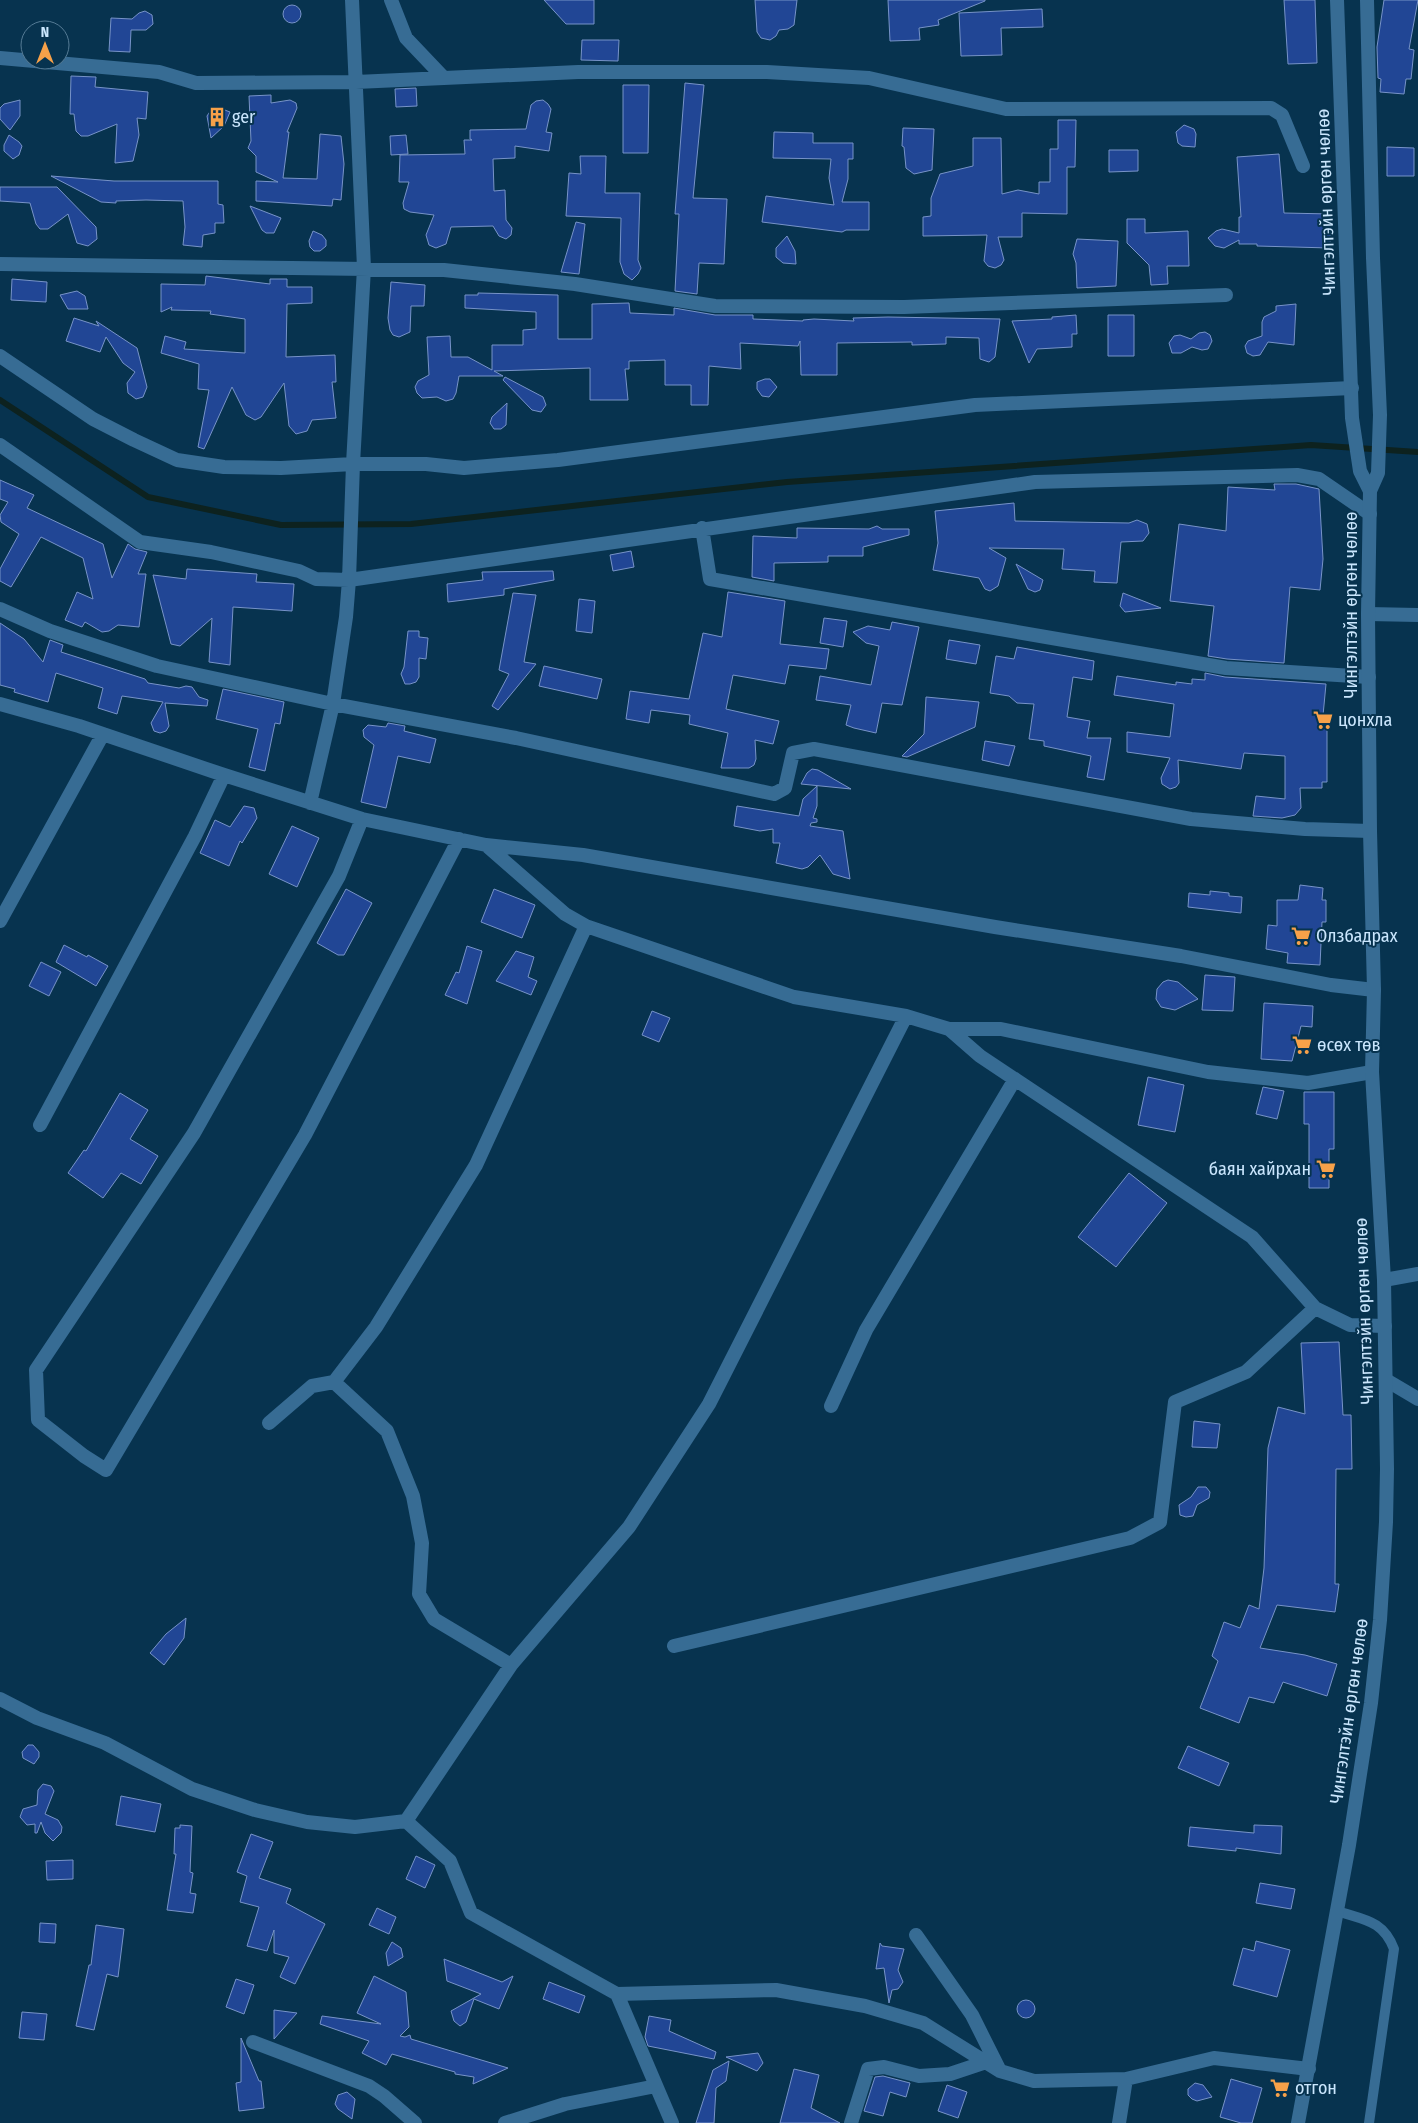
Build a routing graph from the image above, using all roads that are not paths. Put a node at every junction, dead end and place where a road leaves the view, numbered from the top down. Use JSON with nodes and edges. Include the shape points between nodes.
{"nodes":[{"id":1,"x":352,"y":0,"type":"edge"},
{"id":2,"x":390,"y":0,"type":"edge"},
{"id":3,"x":1337,"y":0,"type":"edge"},
{"id":4,"x":1367,"y":0,"type":"edge"},
{"id":5,"x":0,"y":58,"type":"edge"},
{"id":6,"x":444,"y":78,"type":"junction"},
{"id":7,"x":356,"y":82,"type":"junction"},
{"id":8,"x":1303,"y":166,"type":"dead end"},
{"id":9,"x":0,"y":264,"type":"edge"},
{"id":10,"x":364,"y":268,"type":"junction"},
{"id":11,"x":1226,"y":295,"type":"dead end"},
{"id":12,"x":0,"y":356,"type":"edge"},
{"id":13,"x":1352,"y":388,"type":"junction"},
{"id":14,"x":0,"y":445,"type":"edge"},
{"id":15,"x":353,"y":464,"type":"junction"},
{"id":16,"x":1370,"y":491,"type":"junction"},
{"id":17,"x":1370,"y":514,"type":"junction"},
{"id":18,"x":702,"y":528,"type":"junction"},
{"id":19,"x":349,"y":580,"type":"junction"},
{"id":20,"x":0,"y":608,"type":"edge"},
{"id":21,"x":1368,"y":614,"type":"junction"},
{"id":22,"x":1418,"y":615,"type":"edge"},
{"id":23,"x":1369,"y":678,"type":"junction"},
{"id":24,"x":0,"y":704,"type":"edge"},
{"id":25,"x":333,"y":704,"type":"junction"},
{"id":26,"x":103,"y":734,"type":"junction"},
{"id":27,"x":224,"y":775,"type":"junction"},
{"id":28,"x":310,"y":802,"type":"junction"},
{"id":29,"x":362,"y":819,"type":"junction"},
{"id":30,"x":1370,"y":831,"type":"junction"},
{"id":31,"x":460,"y":839,"type":"junction"},
{"id":32,"x":486,"y":845,"type":"junction"},
{"id":33,"x":0,"y":922,"type":"edge"},
{"id":34,"x":586,"y":926,"type":"junction"},
{"id":35,"x":1374,"y":990,"type":"junction"},
{"id":36,"x":906,"y":1016,"type":"junction"},
{"id":37,"x":949,"y":1028,"type":"junction"},
{"id":38,"x":1372,"y":1072,"type":"junction"},
{"id":39,"x":1015,"y":1079,"type":"junction"},
{"id":40,"x":40,"y":1125,"type":"dead end"},
{"id":41,"x":1418,"y":1274,"type":"edge"},
{"id":42,"x":1384,"y":1280,"type":"junction"},
{"id":43,"x":1315,"y":1308,"type":"junction"},
{"id":44,"x":1385,"y":1326,"type":"junction"},
{"id":45,"x":1386,"y":1380,"type":"junction"},
{"id":46,"x":334,"y":1382,"type":"junction"},
{"id":47,"x":1418,"y":1400,"type":"edge"},
{"id":48,"x":831,"y":1406,"type":"dead end"},
{"id":49,"x":269,"y":1423,"type":"dead end"},
{"id":50,"x":674,"y":1646,"type":"dead end"},
{"id":51,"x":511,"y":1665,"type":"junction"},
{"id":52,"x":0,"y":1699,"type":"edge"},
{"id":53,"x":406,"y":1821,"type":"junction"},
{"id":54,"x":1337,"y":1910,"type":"junction"},
{"id":55,"x":916,"y":1935,"type":"dead end"},
{"id":56,"x":617,"y":1994,"type":"junction"},
{"id":57,"x":253,"y":2042,"type":"dead end"},
{"id":58,"x":986,"y":2062,"type":"junction"},
{"id":59,"x":1309,"y":2069,"type":"junction"},
{"id":60,"x":1000,"y":2071,"type":"junction"},
{"id":61,"x":1126,"y":2078,"type":"junction"},
{"id":62,"x":656,"y":2086,"type":"junction"},
{"id":63,"x":415,"y":2123,"type":"edge"},
{"id":64,"x":505,"y":2123,"type":"edge"},
{"id":65,"x":672,"y":2123,"type":"edge"},
{"id":66,"x":851,"y":2123,"type":"edge"},
{"id":67,"x":1119,"y":2123,"type":"edge"},
{"id":68,"x":1298,"y":2123,"type":"edge"},
{"id":69,"x":1369,"y":2123,"type":"edge"}],
"edges":[{"from":1,"to":7,"type":"street"},
{"from":2,"to":6,"type":"street","via":[[406,38]]},
{"from":3,"to":13,"type":"street","name":"Чингэлтэйн өргөн чөлөө"},
{"from":4,"to":16,"type":"street","name":"Чингэлтэйн өргөн чөлөө","via":[[1380,415],[1378,473]]},
{"from":5,"to":7,"type":"street","via":[[159,72],[196,83]]},
{"from":6,"to":7,"type":"street"},
{"from":6,"to":8,"type":"street","via":[[578,72],[767,72],[869,78],[1006,109],[1271,108],[1282,115]]},
{"from":7,"to":10,"type":"street"},
{"from":9,"to":10,"type":"street"},
{"from":10,"to":11,"type":"street","via":[[444,270],[575,284],[715,306],[904,306]]},
{"from":10,"to":15,"type":"street"},
{"from":12,"to":15,"type":"street","via":[[93,418],[177,460],[224,467]]},
{"from":13,"to":15,"type":"street","via":[[975,406],[558,460],[464,468],[426,464]]},
{"from":13,"to":16,"type":"street","name":"Чингэлтэйн өргөн чөлөө","via":[[1352,418],[1360,471]]},
{"from":14,"to":19,"type":"street","via":[[140,542],[211,552],[299,571],[316,579]]},
{"from":15,"to":19,"type":"street"},
{"from":16,"to":17,"type":"street","name":"Чингэлтэйн өргөн чөлөө"},
{"from":17,"to":18,"type":"street","via":[[1320,479],[1297,475],[1035,482]]},
{"from":17,"to":21,"type":"street","name":"Чингэлтэйн өргөн чөлөө"},
{"from":18,"to":19,"type":"street"},
{"from":18,"to":23,"type":"street","via":[[710,579],[1226,668]]},
{"from":19,"to":25,"type":"street"},
{"from":20,"to":25,"type":"street","via":[[50,632],[157,666]]},
{"from":21,"to":22,"type":"street"},
{"from":21,"to":23,"type":"street","name":"Чингэлтэйн өргөн чөлөө"},
{"from":23,"to":30,"type":"street","name":"Чингэлтэйн өргөн чөлөө"},
{"from":24,"to":26,"type":"street"},
{"from":25,"to":28,"type":"street"},
{"from":25,"to":30,"type":"street","via":[[516,738],[774,794],[785,788],[793,753],[814,749],[1190,819]]},
{"from":26,"to":27,"type":"street"},
{"from":26,"to":33,"type":"street"},
{"from":27,"to":28,"type":"street"},
{"from":27,"to":40,"type":"street","via":[[195,836]]},
{"from":28,"to":29,"type":"street"},
{"from":29,"to":31,"type":"street"},
{"from":29,"to":31,"type":"street","via":[[339,876],[194,1133],[36,1370],[38,1420],[106,1470],[305,1135]]},
{"from":30,"to":35,"type":"street","name":"Чингэлтэйн өргөн чөлөө"},
{"from":31,"to":32,"type":"street"},
{"from":32,"to":34,"type":"street","via":[[565,914]]},
{"from":32,"to":35,"type":"street","via":[[583,855]]},
{"from":34,"to":36,"type":"street","via":[[794,997]]},
{"from":34,"to":46,"type":"street","via":[[476,1165],[376,1327]]},
{"from":35,"to":38,"type":"street","name":"Чингэлтэйн өргөн чөлөө"},
{"from":36,"to":37,"type":"street"},
{"from":36,"to":51,"type":"street","via":[[709,1404],[629,1527]]},
{"from":37,"to":38,"type":"street","via":[[1001,1028],[1208,1072],[1308,1084]]},
{"from":37,"to":39,"type":"street","via":[[980,1056]]},
{"from":38,"to":42,"type":"street","name":"Чингэлтэйн өргөн чөлөө"},
{"from":39,"to":43,"type":"street","via":[[1252,1237]]},
{"from":39,"to":48,"type":"street","via":[[866,1330]]},
{"from":41,"to":42,"type":"street"},
{"from":42,"to":44,"type":"street","name":"Чингэлтэйн өргөн чөлөө"},
{"from":43,"to":44,"type":"street","via":[[1350,1325]]},
{"from":43,"to":50,"type":"street","via":[[1246,1372],[1175,1402],[1160,1522],[1130,1538]]},
{"from":44,"to":45,"type":"street","name":"Чингэлтэйн өргөн чөлөө"},
{"from":45,"to":47,"type":"street"},
{"from":45,"to":54,"type":"street","name":"Чингэлтэйн өргөн чөлөө","via":[[1386,1522],[1380,1620],[1371,1703]]},
{"from":46,"to":49,"type":"street","via":[[312,1386]]},
{"from":46,"to":51,"type":"street","via":[[387,1431],[413,1496],[422,1543],[419,1594],[434,1619]]},
{"from":51,"to":53,"type":"street"},
{"from":52,"to":53,"type":"street","via":[[37,1718],[112,1746],[192,1789],[255,1810],[306,1822],[355,1827]]},
{"from":53,"to":56,"type":"street","via":[[450,1861],[472,1913]]},
{"from":54,"to":59,"type":"street","name":"Чингэлтэйн өргөн чөлөө"},
{"from":54,"to":69,"type":"lane","via":[[1381,1927],[1394,1949]]},
{"from":55,"to":60,"type":"street","via":[[972,2015]]},
{"from":56,"to":58,"type":"street","via":[[776,1990],[865,2006],[923,2022]]},
{"from":56,"to":62,"type":"street"},
{"from":57,"to":63,"type":"street","via":[[369,2086]]},
{"from":58,"to":60,"type":"street"},
{"from":58,"to":66,"type":"street","via":[[950,2074],[918,2076],[884,2067],[868,2069]]},
{"from":59,"to":61,"type":"street","via":[[1214,2058]]},
{"from":59,"to":68,"type":"street","name":"Чингэлтэйн өргөн чөлөө"},
{"from":60,"to":61,"type":"street","via":[[1034,2081]]},
{"from":61,"to":67,"type":"street"},
{"from":62,"to":64,"type":"street","via":[[565,2104]]},
{"from":62,"to":65,"type":"street"}]}
